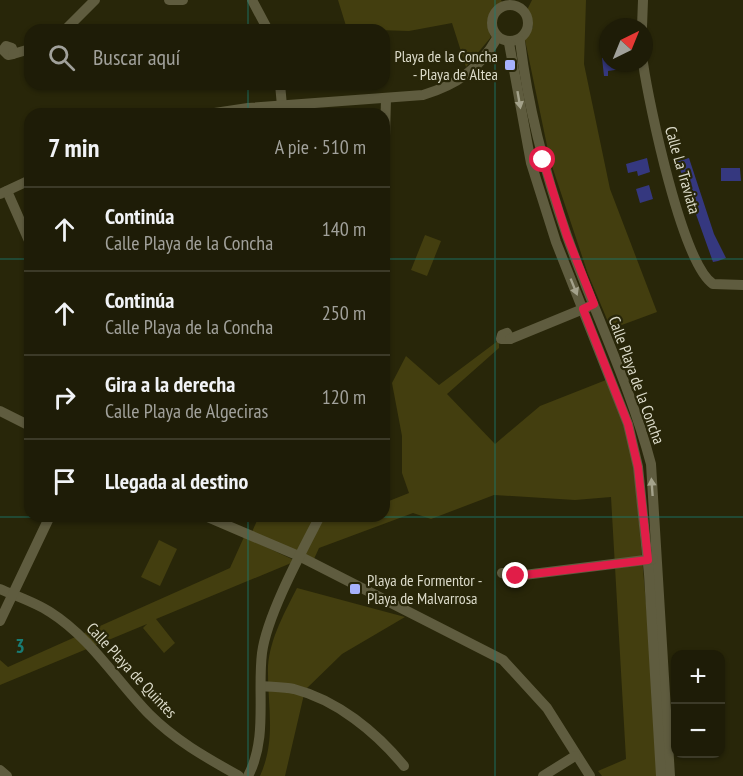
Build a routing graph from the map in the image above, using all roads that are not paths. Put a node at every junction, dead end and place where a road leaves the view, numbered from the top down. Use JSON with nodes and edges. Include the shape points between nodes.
{"nodes":[{"id":1,"x":95,"y":0,"type":"edge"},
{"id":2,"x":169,"y":0,"type":"edge"},
{"id":3,"x":183,"y":0,"type":"edge"},
{"id":4,"x":252,"y":0,"type":"edge"},
{"id":5,"x":643,"y":0,"type":"edge"},
{"id":6,"x":511,"y":2,"type":"edge"},
{"id":7,"x":525,"y":5,"type":"edge"},
{"id":8,"x":642,"y":18,"type":"edge"},
{"id":9,"x":71,"y":24,"type":"edge"},
{"id":10,"x":265,"y":24,"type":"edge"},
{"id":11,"x":497,"y":38,"type":"junction"},
{"id":12,"x":514,"y":42,"type":"junction"},
{"id":13,"x":24,"y":51,"type":"edge"},
{"id":14,"x":13,"y":54,"type":"dead end"},
{"id":15,"x":645,"y":72,"type":"edge"},
{"id":16,"x":281,"y":90,"type":"edge"},
{"id":17,"x":386,"y":99,"type":"junction"},
{"id":18,"x":282,"y":106,"type":"junction"},
{"id":19,"x":268,"y":108,"type":"edge"},
{"id":20,"x":386,"y":108,"type":"edge"},
{"id":21,"x":24,"y":183,"type":"edge"},
{"id":22,"x":4,"y":192,"type":"edge"},
{"id":23,"x":24,"y":231,"type":"edge"},
{"id":24,"x":743,"y":285,"type":"edge"},
{"id":25,"x":594,"y":304,"type":"junction"},
{"id":26,"x":583,"y":309,"type":"junction"},
{"id":27,"x":510,"y":339,"type":"dead end"},
{"id":28,"x":0,"y":411,"type":"edge"},
{"id":29,"x":24,"y":423,"type":"edge"},
{"id":30,"x":47,"y":522,"type":"edge"},
{"id":31,"x":220,"y":522,"type":"edge"},
{"id":32,"x":317,"y":522,"type":"edge"},
{"id":33,"x":299,"y":556,"type":"junction"},
{"id":34,"x":653,"y":559,"type":"junction"},
{"id":35,"x":502,"y":573,"type":"dead end"},
{"id":36,"x":0,"y":589,"type":"edge"},
{"id":37,"x":14,"y":595,"type":"junction"},
{"id":38,"x":0,"y":621,"type":"edge"},
{"id":39,"x":261,"y":686,"type":"junction"},
{"id":40,"x":575,"y":756,"type":"junction"},
{"id":41,"x":404,"y":766,"type":"dead end"},
{"id":42,"x":0,"y":770,"type":"edge"},
{"id":43,"x":7,"y":776,"type":"edge"},
{"id":44,"x":239,"y":776,"type":"edge"},
{"id":45,"x":248,"y":776,"type":"edge"},
{"id":46,"x":543,"y":776,"type":"edge"},
{"id":47,"x":590,"y":776,"type":"edge"},
{"id":48,"x":661,"y":776,"type":"edge"},
{"id":49,"x":670,"y":776,"type":"edge"}],
"edges":[{"from":1,"to":9,"type":"street"},
{"from":2,"to":3,"type":"street"},
{"from":4,"to":10,"type":"street"},
{"from":5,"to":8,"type":"street"},
{"from":6,"to":7,"type":"street"},
{"from":6,"to":11,"type":"street","via":[[499,7],[491,22]]},
{"from":7,"to":12,"type":"street","via":[[528,27]]},
{"from":11,"to":12,"type":"street"},
{"from":11,"to":17,"type":"street","via":[[476,66],[450,87]]},
{"from":12,"to":25,"type":"street","name":"Calle Playa de la Concha","via":[[543,160]]},
{"from":12,"to":26,"type":"street","name":"Calle Playa de la Concha","one_way":true,"via":[[531,163]]},
{"from":13,"to":14,"type":"street"},
{"from":15,"to":24,"type":"street","name":"Calle La Traviata","via":[[669,183],[692,251],[709,281]]},
{"from":16,"to":18,"type":"street"},
{"from":17,"to":18,"type":"street"},
{"from":17,"to":20,"type":"street"},
{"from":18,"to":19,"type":"street"},
{"from":21,"to":22,"type":"street"},
{"from":22,"to":23,"type":"street"},
{"from":25,"to":26,"type":"street"},
{"from":34,"to":25,"type":"street","name":"Calle Playa de la Concha","one_way":true,"via":[[651,464],[639,420]]},
{"from":26,"to":27,"type":"street"},
{"from":26,"to":34,"type":"street","name":"Calle Playa de la Concha","via":[[628,424]]},
{"from":28,"to":29,"type":"street"},
{"from":30,"to":37,"type":"street"},
{"from":31,"to":33,"type":"street"},
{"from":32,"to":33,"type":"street"},
{"from":33,"to":39,"type":"street","via":[[262,651]]},
{"from":33,"to":40,"type":"street","via":[[503,660],[547,708]]},
{"from":34,"to":35,"type":"street","via":[[516,576]]},
{"from":34,"to":48,"type":"street","name":"Calle Playa de la Concha"},
{"from":34,"to":49,"type":"street","name":"Calle Playa de la Concha"},
{"from":36,"to":37,"type":"street","name":"Calle Playa de Quintes"},
{"from":37,"to":38,"type":"street"},
{"from":37,"to":44,"type":"street","name":"Calle Playa de Quintes","via":[[50,612],[81,636],[176,738]]},
{"from":39,"to":41,"type":"street","via":[[293,689],[325,702],[370,730]]},
{"from":39,"to":45,"type":"street","via":[[261,734]]},
{"from":40,"to":46,"type":"street"},
{"from":40,"to":47,"type":"street"},
{"from":42,"to":43,"type":"street"}]}
